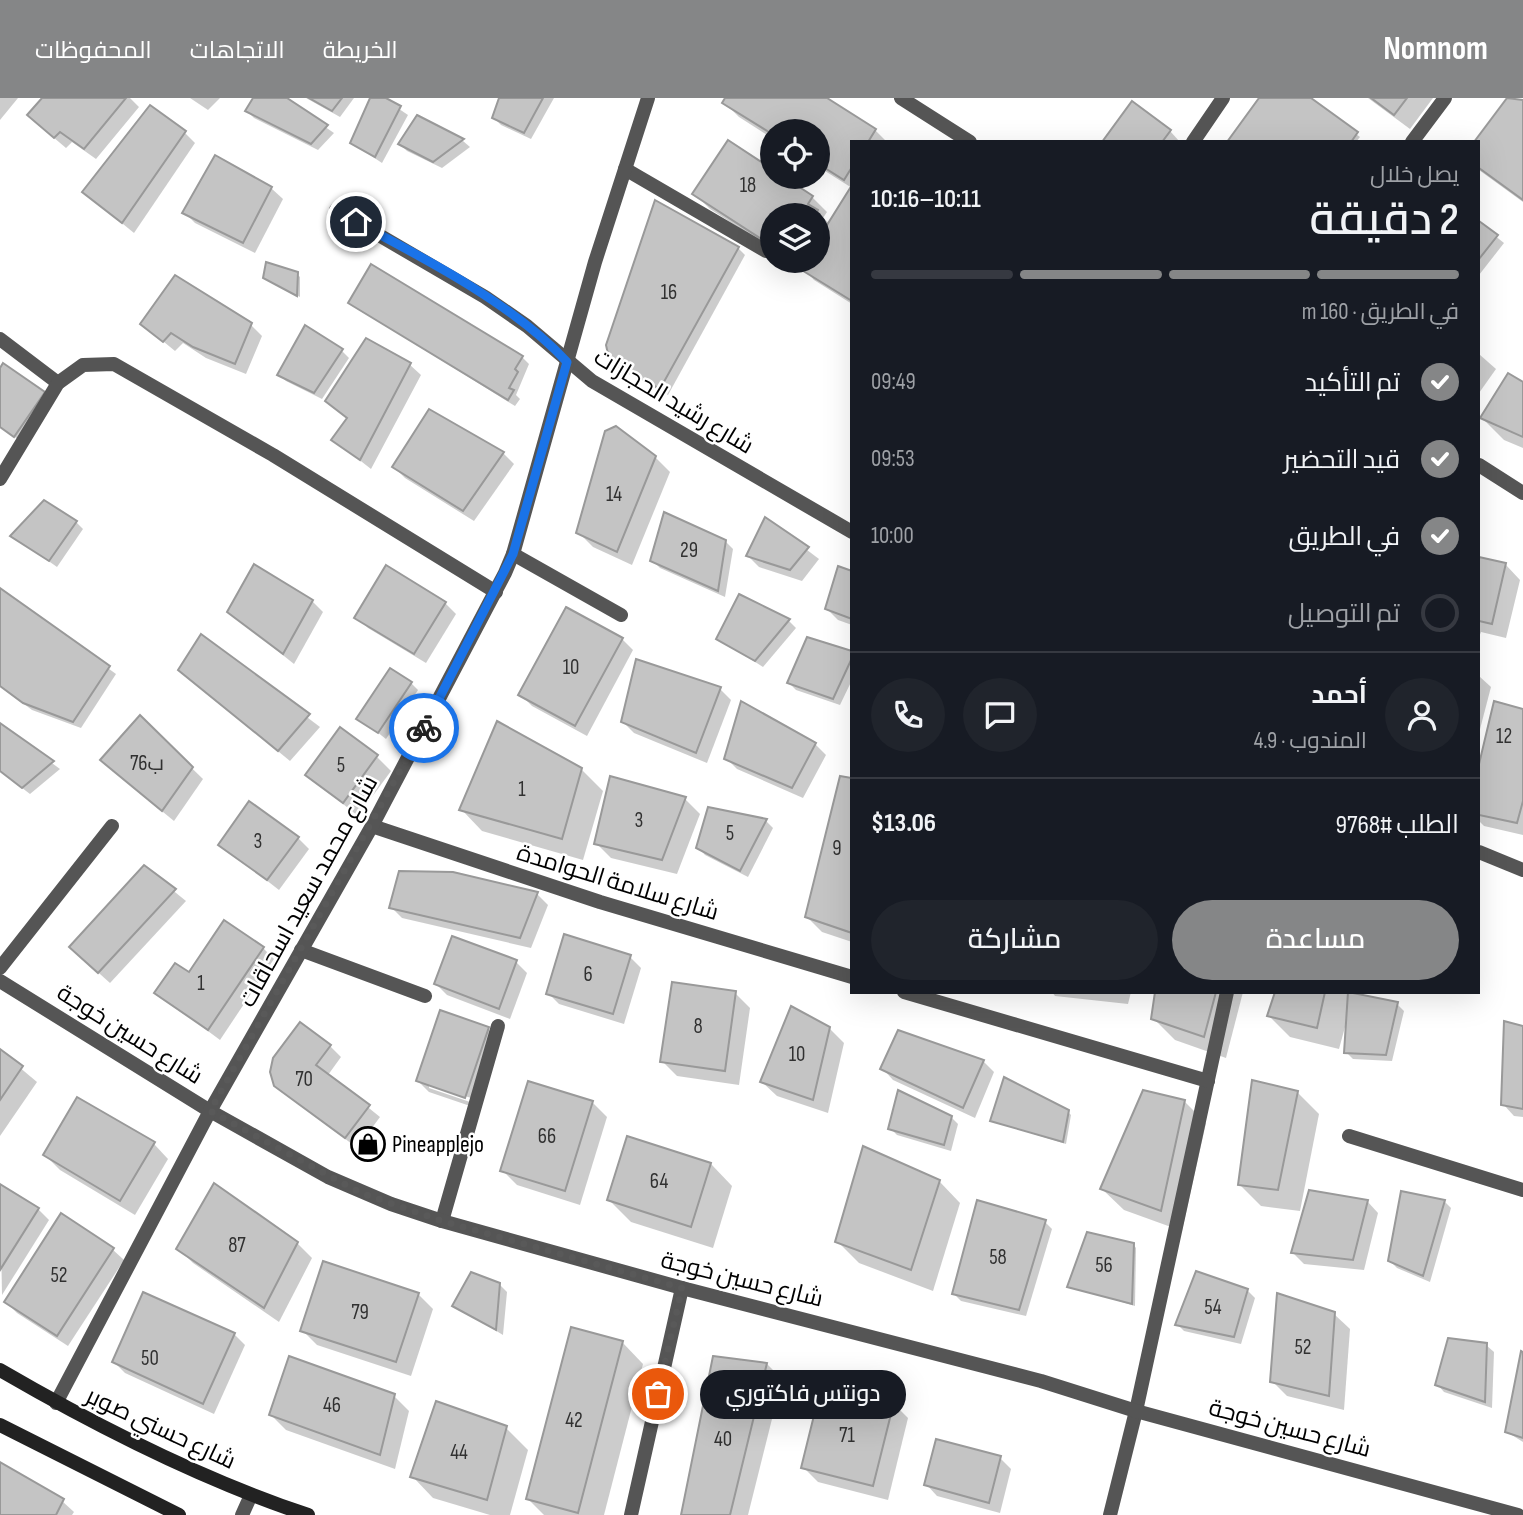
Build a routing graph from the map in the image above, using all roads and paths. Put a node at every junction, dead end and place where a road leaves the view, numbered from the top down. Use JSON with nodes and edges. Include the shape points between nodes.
{"nodes":[{"id":1,"x":901,"y":98,"type":"edge"},
{"id":2,"x":1223,"y":98,"type":"edge"},
{"id":3,"x":1446,"y":98,"type":"edge"},
{"id":4,"x":647,"y":99,"type":"edge"},
{"id":5,"x":967,"y":140,"type":"edge"},
{"id":6,"x":1194,"y":140,"type":"edge"},
{"id":7,"x":1414,"y":140,"type":"edge"},
{"id":8,"x":625,"y":169,"type":"junction"},
{"id":9,"x":336,"y":211,"type":"dead end"},
{"id":10,"x":760,"y":248,"type":"edge"},
{"id":11,"x":0,"y":339,"type":"edge"},
{"id":12,"x":567,"y":362,"type":"junction"},
{"id":13,"x":58,"y":383,"type":"junction"},
{"id":14,"x":1480,"y":466,"type":"edge"},
{"id":15,"x":0,"y":479,"type":"edge"},
{"id":16,"x":1523,"y":493,"type":"edge"},
{"id":17,"x":850,"y":530,"type":"edge"},
{"id":18,"x":513,"y":554,"type":"junction"},
{"id":19,"x":496,"y":592,"type":"junction"},
{"id":20,"x":621,"y":615,"type":"dead end"},
{"id":21,"x":112,"y":826,"type":"dead end"},
{"id":22,"x":372,"y":826,"type":"junction"},
{"id":23,"x":1480,"y":852,"type":"edge"},
{"id":24,"x":1523,"y":870,"type":"edge"},
{"id":25,"x":301,"y":950,"type":"junction"},
{"id":26,"x":0,"y":968,"type":"edge"},
{"id":27,"x":850,"y":976,"type":"edge"},
{"id":28,"x":0,"y":981,"type":"edge"},
{"id":29,"x":911,"y":994,"type":"edge"},
{"id":30,"x":1227,"y":994,"type":"edge"},
{"id":31,"x":425,"y":996,"type":"dead end"},
{"id":32,"x":498,"y":1026,"type":"dead end"},
{"id":33,"x":1209,"y":1081,"type":"junction"},
{"id":34,"x":210,"y":1111,"type":"junction"},
{"id":35,"x":1349,"y":1136,"type":"dead end"},
{"id":36,"x":1523,"y":1190,"type":"edge"},
{"id":37,"x":442,"y":1221,"type":"junction"},
{"id":38,"x":682,"y":1288,"type":"junction"},
{"id":39,"x":0,"y":1370,"type":"edge"},
{"id":40,"x":56,"y":1403,"type":"junction"},
{"id":41,"x":1136,"y":1411,"type":"junction"},
{"id":42,"x":0,"y":1425,"type":"edge"},
{"id":43,"x":250,"y":1495,"type":"junction"},
{"id":44,"x":282,"y":1511,"type":"edge"},
{"id":45,"x":179,"y":1515,"type":"edge"},
{"id":46,"x":242,"y":1515,"type":"edge"},
{"id":47,"x":308,"y":1515,"type":"edge"},
{"id":48,"x":631,"y":1515,"type":"edge"},
{"id":49,"x":1110,"y":1515,"type":"edge"},
{"id":50,"x":1518,"y":1515,"type":"edge"}],
"edges":[{"from":1,"to":5,"type":"street"},
{"from":2,"to":6,"type":"street"},
{"from":3,"to":7,"type":"street"},
{"from":4,"to":8,"type":"street","name":"شارع محمد سعيد اسحاقات"},
{"from":8,"to":10,"type":"street"},
{"from":8,"to":12,"type":"street","name":"شارع محمد سعيد اسحاقات"},
{"from":9,"to":12,"type":"street","name":"شارع رشيد الحجازات","via":[[485,297]]},
{"from":11,"to":13,"type":"street"},
{"from":12,"to":17,"type":"street","name":"شارع رشيد الحجازات","via":[[592,382]]},
{"from":12,"to":18,"type":"street","name":"شارع محمد سعيد اسحاقات"},
{"from":13,"to":15,"type":"street"},
{"from":13,"to":19,"type":"street","via":[[76,369],[98,363],[129,371]]},
{"from":14,"to":16,"type":"street"},
{"from":18,"to":19,"type":"street","name":"شارع محمد سعيد اسحاقات"},
{"from":18,"to":20,"type":"street"},
{"from":19,"to":22,"type":"street","name":"شارع محمد سعيد اسحاقات"},
{"from":21,"to":26,"type":"street"},
{"from":22,"to":25,"type":"street","name":"شارع محمد سعيد اسحاقات"},
{"from":22,"to":27,"type":"street","name":"شارع سلامة الحوامدة","via":[[600,902]]},
{"from":23,"to":24,"type":"street"},
{"from":25,"to":31,"type":"street"},
{"from":25,"to":34,"type":"street","name":"شارع محمد سعيد اسحاقات"},
{"from":28,"to":34,"type":"street","name":"شارع حسين خوجة"},
{"from":29,"to":33,"type":"street"},
{"from":30,"to":33,"type":"street"},
{"from":32,"to":37,"type":"street"},
{"from":33,"to":41,"type":"street"},
{"from":34,"to":37,"type":"street","name":"شارع حسين خوجة","via":[[361,1193]]},
{"from":34,"to":40,"type":"street","name":"شارع محمد سعيد اسحاقات"},
{"from":35,"to":36,"type":"street"},
{"from":37,"to":38,"type":"street","name":"شارع حسين خوجة"},
{"from":38,"to":41,"type":"street","name":"شارع حسين خوجة","via":[[1029,1378]]},
{"from":38,"to":48,"type":"street"},
{"from":39,"to":40,"type":"main road","name":"شارع حسني صوبر"},
{"from":40,"to":43,"type":"main road","name":"شارع حسني صوبر"},
{"from":41,"to":49,"type":"street"},
{"from":41,"to":50,"type":"street","name":"شارع حسين خوجة"},
{"from":42,"to":45,"type":"main road"},
{"from":43,"to":44,"type":"main road","name":"شارع حسني صوبر"},
{"from":43,"to":46,"type":"street"},
{"from":44,"to":47,"type":"main road","name":"شارع حسني صوبر"}]}
